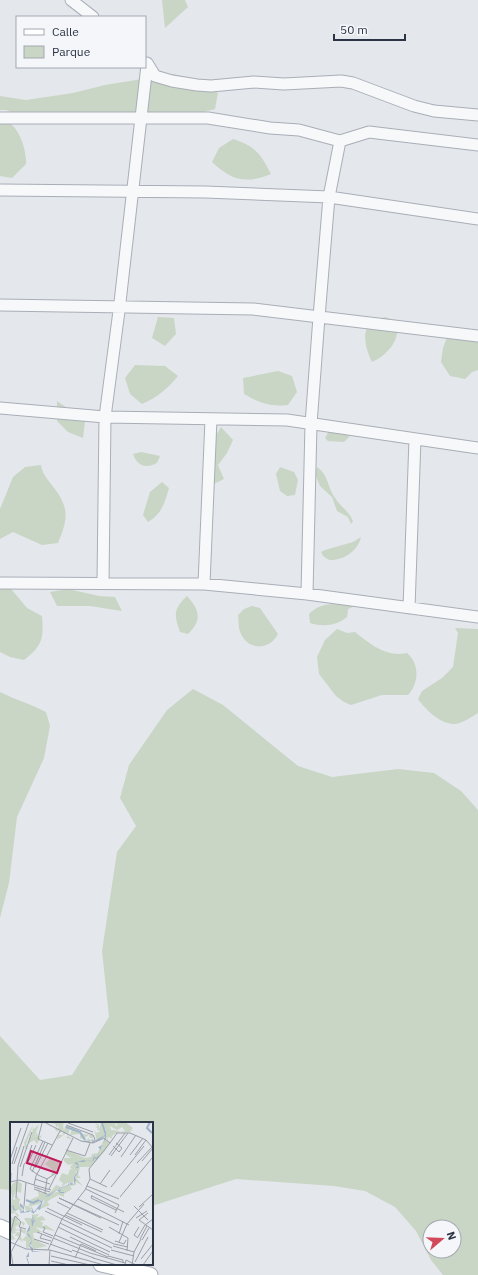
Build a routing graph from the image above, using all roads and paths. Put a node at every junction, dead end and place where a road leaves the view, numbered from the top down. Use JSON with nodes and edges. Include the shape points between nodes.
{"nodes":[{"id":1,"x":71,"y":0,"type":"edge"},
{"id":2,"x":92,"y":16,"type":"edge"},
{"id":3,"x":146,"y":62,"type":"edge"},
{"id":4,"x":145,"y":68,"type":"edge"},
{"id":5,"x":478,"y":116,"type":"edge"},
{"id":6,"x":0,"y":118,"type":"edge"},
{"id":7,"x":141,"y":118,"type":"junction"},
{"id":8,"x":340,"y":141,"type":"junction"},
{"id":9,"x":478,"y":145,"type":"edge"},
{"id":10,"x":0,"y":190,"type":"edge"},
{"id":11,"x":132,"y":192,"type":"junction"},
{"id":12,"x":329,"y":197,"type":"junction"},
{"id":13,"x":478,"y":219,"type":"edge"},
{"id":14,"x":0,"y":306,"type":"edge"},
{"id":15,"x":120,"y":306,"type":"junction"},
{"id":16,"x":319,"y":317,"type":"junction"},
{"id":17,"x":478,"y":336,"type":"edge"},
{"id":18,"x":0,"y":408,"type":"edge"},
{"id":19,"x":105,"y":417,"type":"junction"},
{"id":20,"x":211,"y":419,"type":"junction"},
{"id":21,"x":311,"y":424,"type":"junction"},
{"id":22,"x":415,"y":439,"type":"junction"},
{"id":23,"x":478,"y":448,"type":"edge"},
{"id":24,"x":0,"y":583,"type":"edge"},
{"id":25,"x":103,"y":583,"type":"junction"},
{"id":26,"x":204,"y":584,"type":"junction"},
{"id":27,"x":307,"y":594,"type":"junction"},
{"id":28,"x":409,"y":608,"type":"junction"},
{"id":29,"x":478,"y":617,"type":"edge"},
{"id":30,"x":0,"y":1227,"type":"edge"},
{"id":31,"x":10,"y":1232,"type":"edge"},
{"id":32,"x":105,"y":1265,"type":"edge"},
{"id":33,"x":150,"y":1275,"type":"edge"}],
"edges":[{"from":1,"to":2,"type":"street"},
{"from":3,"to":5,"type":"street","via":[[155,76],[172,81],[211,86],[248,82],[284,84],[341,81],[414,106]]},
{"from":4,"to":7,"type":"street"},
{"from":6,"to":7,"type":"street"},
{"from":7,"to":8,"type":"street","via":[[208,118],[299,130]]},
{"from":7,"to":11,"type":"street"},
{"from":8,"to":9,"type":"street","via":[[369,132]]},
{"from":8,"to":12,"type":"street"},
{"from":10,"to":11,"type":"street"},
{"from":11,"to":12,"type":"street"},
{"from":11,"to":15,"type":"street"},
{"from":12,"to":13,"type":"street"},
{"from":12,"to":16,"type":"street"},
{"from":14,"to":15,"type":"street"},
{"from":15,"to":16,"type":"street","via":[[253,309]]},
{"from":15,"to":19,"type":"street"},
{"from":16,"to":17,"type":"street"},
{"from":16,"to":21,"type":"street"},
{"from":18,"to":19,"type":"street"},
{"from":19,"to":20,"type":"street"},
{"from":19,"to":25,"type":"street"},
{"from":20,"to":21,"type":"street","via":[[287,420]]},
{"from":20,"to":26,"type":"street"},
{"from":21,"to":22,"type":"street"},
{"from":21,"to":27,"type":"street"},
{"from":22,"to":23,"type":"street"},
{"from":22,"to":28,"type":"street"},
{"from":24,"to":25,"type":"street"},
{"from":25,"to":26,"type":"street"},
{"from":26,"to":27,"type":"street"},
{"from":27,"to":28,"type":"street"},
{"from":28,"to":29,"type":"street"},
{"from":30,"to":31,"type":"street"},
{"from":32,"to":33,"type":"street"}]}
